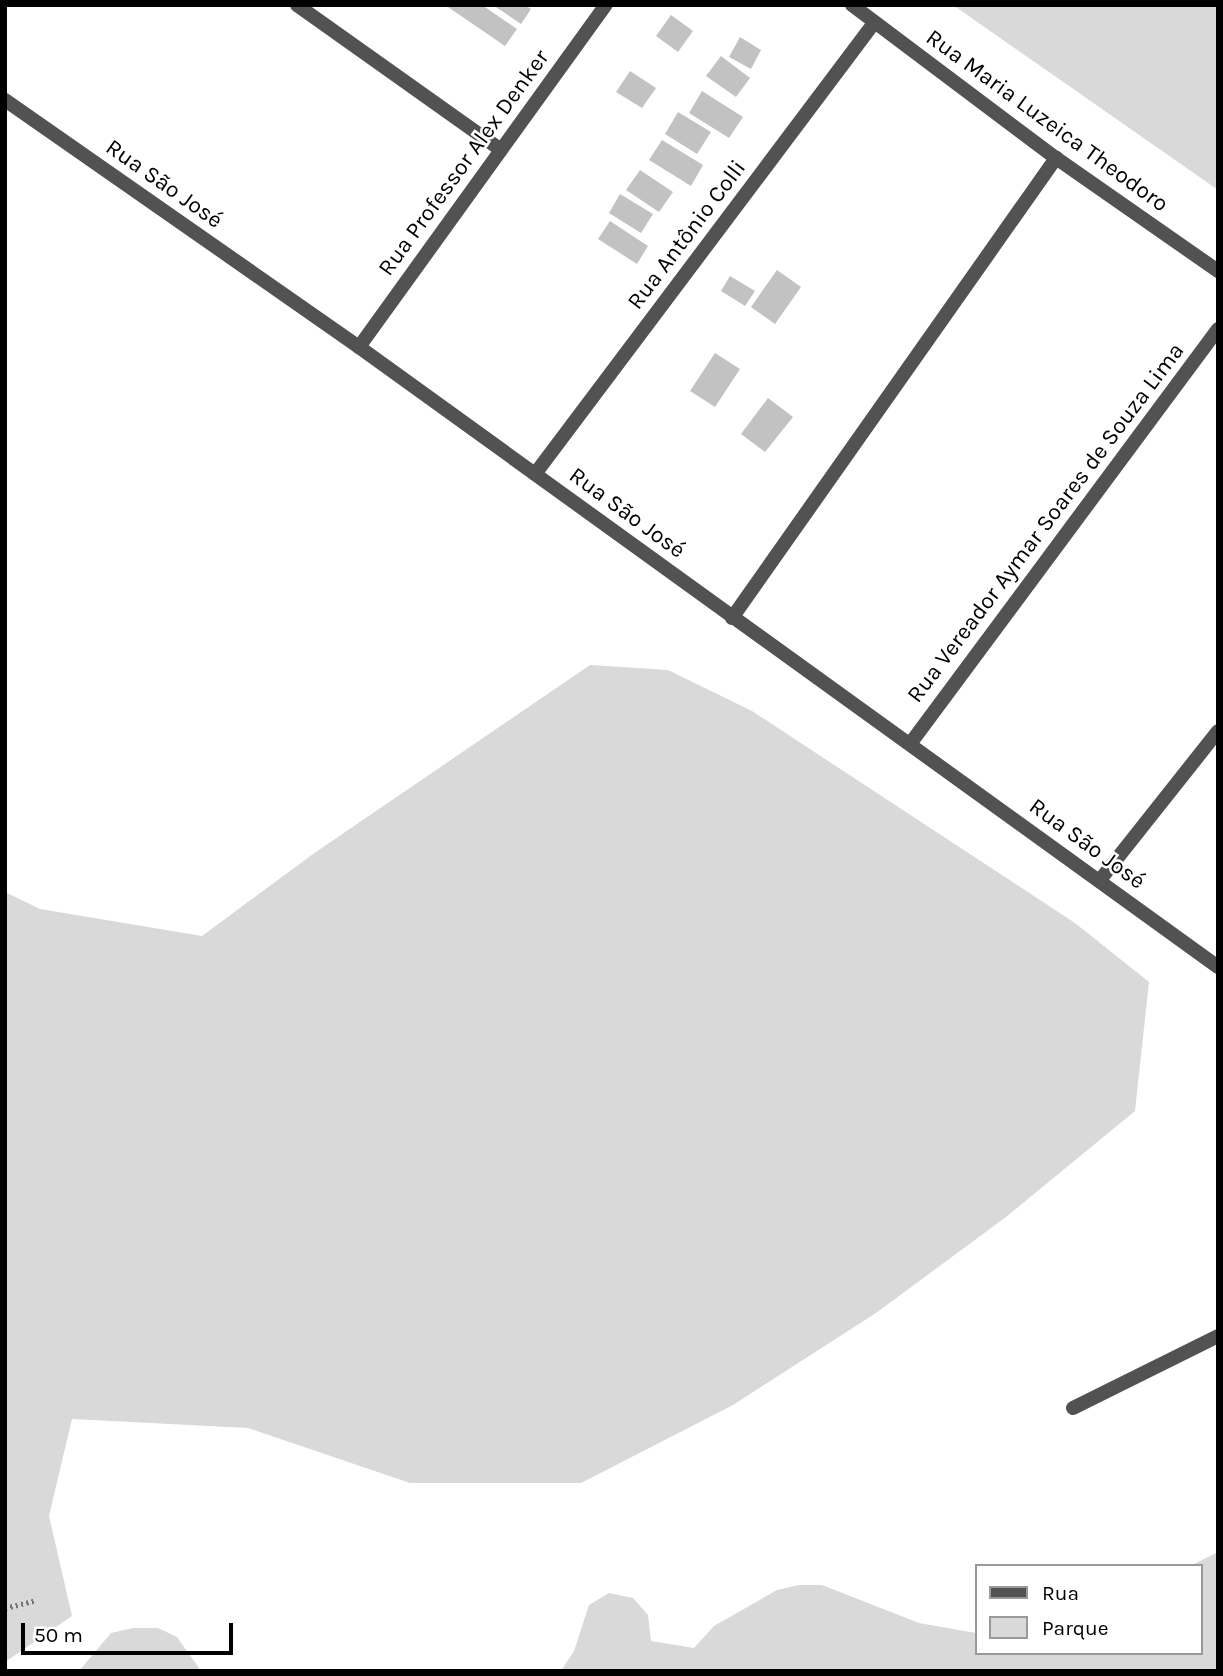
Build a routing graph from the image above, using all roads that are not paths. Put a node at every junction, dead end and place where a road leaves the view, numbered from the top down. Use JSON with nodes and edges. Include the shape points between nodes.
{"nodes":[{"id":1,"x":297,"y":5,"type":"edge"},
{"id":2,"x":606,"y":5,"type":"edge"},
{"id":3,"x":852,"y":5,"type":"edge"},
{"id":4,"x":874,"y":23,"type":"junction"},
{"id":5,"x":5,"y":100,"type":"edge"},
{"id":6,"x":501,"y":150,"type":"junction"},
{"id":7,"x":1056,"y":158,"type":"junction"},
{"id":8,"x":1218,"y":271,"type":"edge"},
{"id":9,"x":1218,"y":329,"type":"edge"},
{"id":10,"x":359,"y":347,"type":"junction"},
{"id":11,"x":535,"y":474,"type":"junction"},
{"id":12,"x":732,"y":618,"type":"junction"},
{"id":13,"x":1218,"y":730,"type":"edge"},
{"id":14,"x":910,"y":744,"type":"junction"},
{"id":15,"x":1100,"y":880,"type":"junction"},
{"id":16,"x":1218,"y":967,"type":"edge"},
{"id":17,"x":1218,"y":1336,"type":"edge"},
{"id":18,"x":1073,"y":1408,"type":"dead end"}],
"edges":[{"from":1,"to":6,"type":"street"},
{"from":2,"to":6,"type":"street","name":"Rua Professor Alex Denker"},
{"from":3,"to":4,"type":"street","name":"Rua Maria Luzeica Theodoro"},
{"from":4,"to":7,"type":"street","name":"Rua Maria Luzeica Theodoro"},
{"from":4,"to":11,"type":"street","name":"Rua Antônio Colli"},
{"from":5,"to":10,"type":"street","name":"Rua São José"},
{"from":6,"to":10,"type":"street","name":"Rua Professor Alex Denker"},
{"from":7,"to":8,"type":"street","name":"Rua Maria Luzeica Theodoro"},
{"from":7,"to":12,"type":"street"},
{"from":9,"to":14,"type":"street","name":"Rua Vereador Aymar Soares de Souza Lima"},
{"from":10,"to":11,"type":"street","name":"Rua São José"},
{"from":11,"to":12,"type":"street","name":"Rua São José"},
{"from":12,"to":14,"type":"street","name":"Rua São José"},
{"from":13,"to":15,"type":"street"},
{"from":14,"to":15,"type":"street","name":"Rua São José"},
{"from":15,"to":16,"type":"street","name":"Rua São José"},
{"from":17,"to":18,"type":"street"}]}
